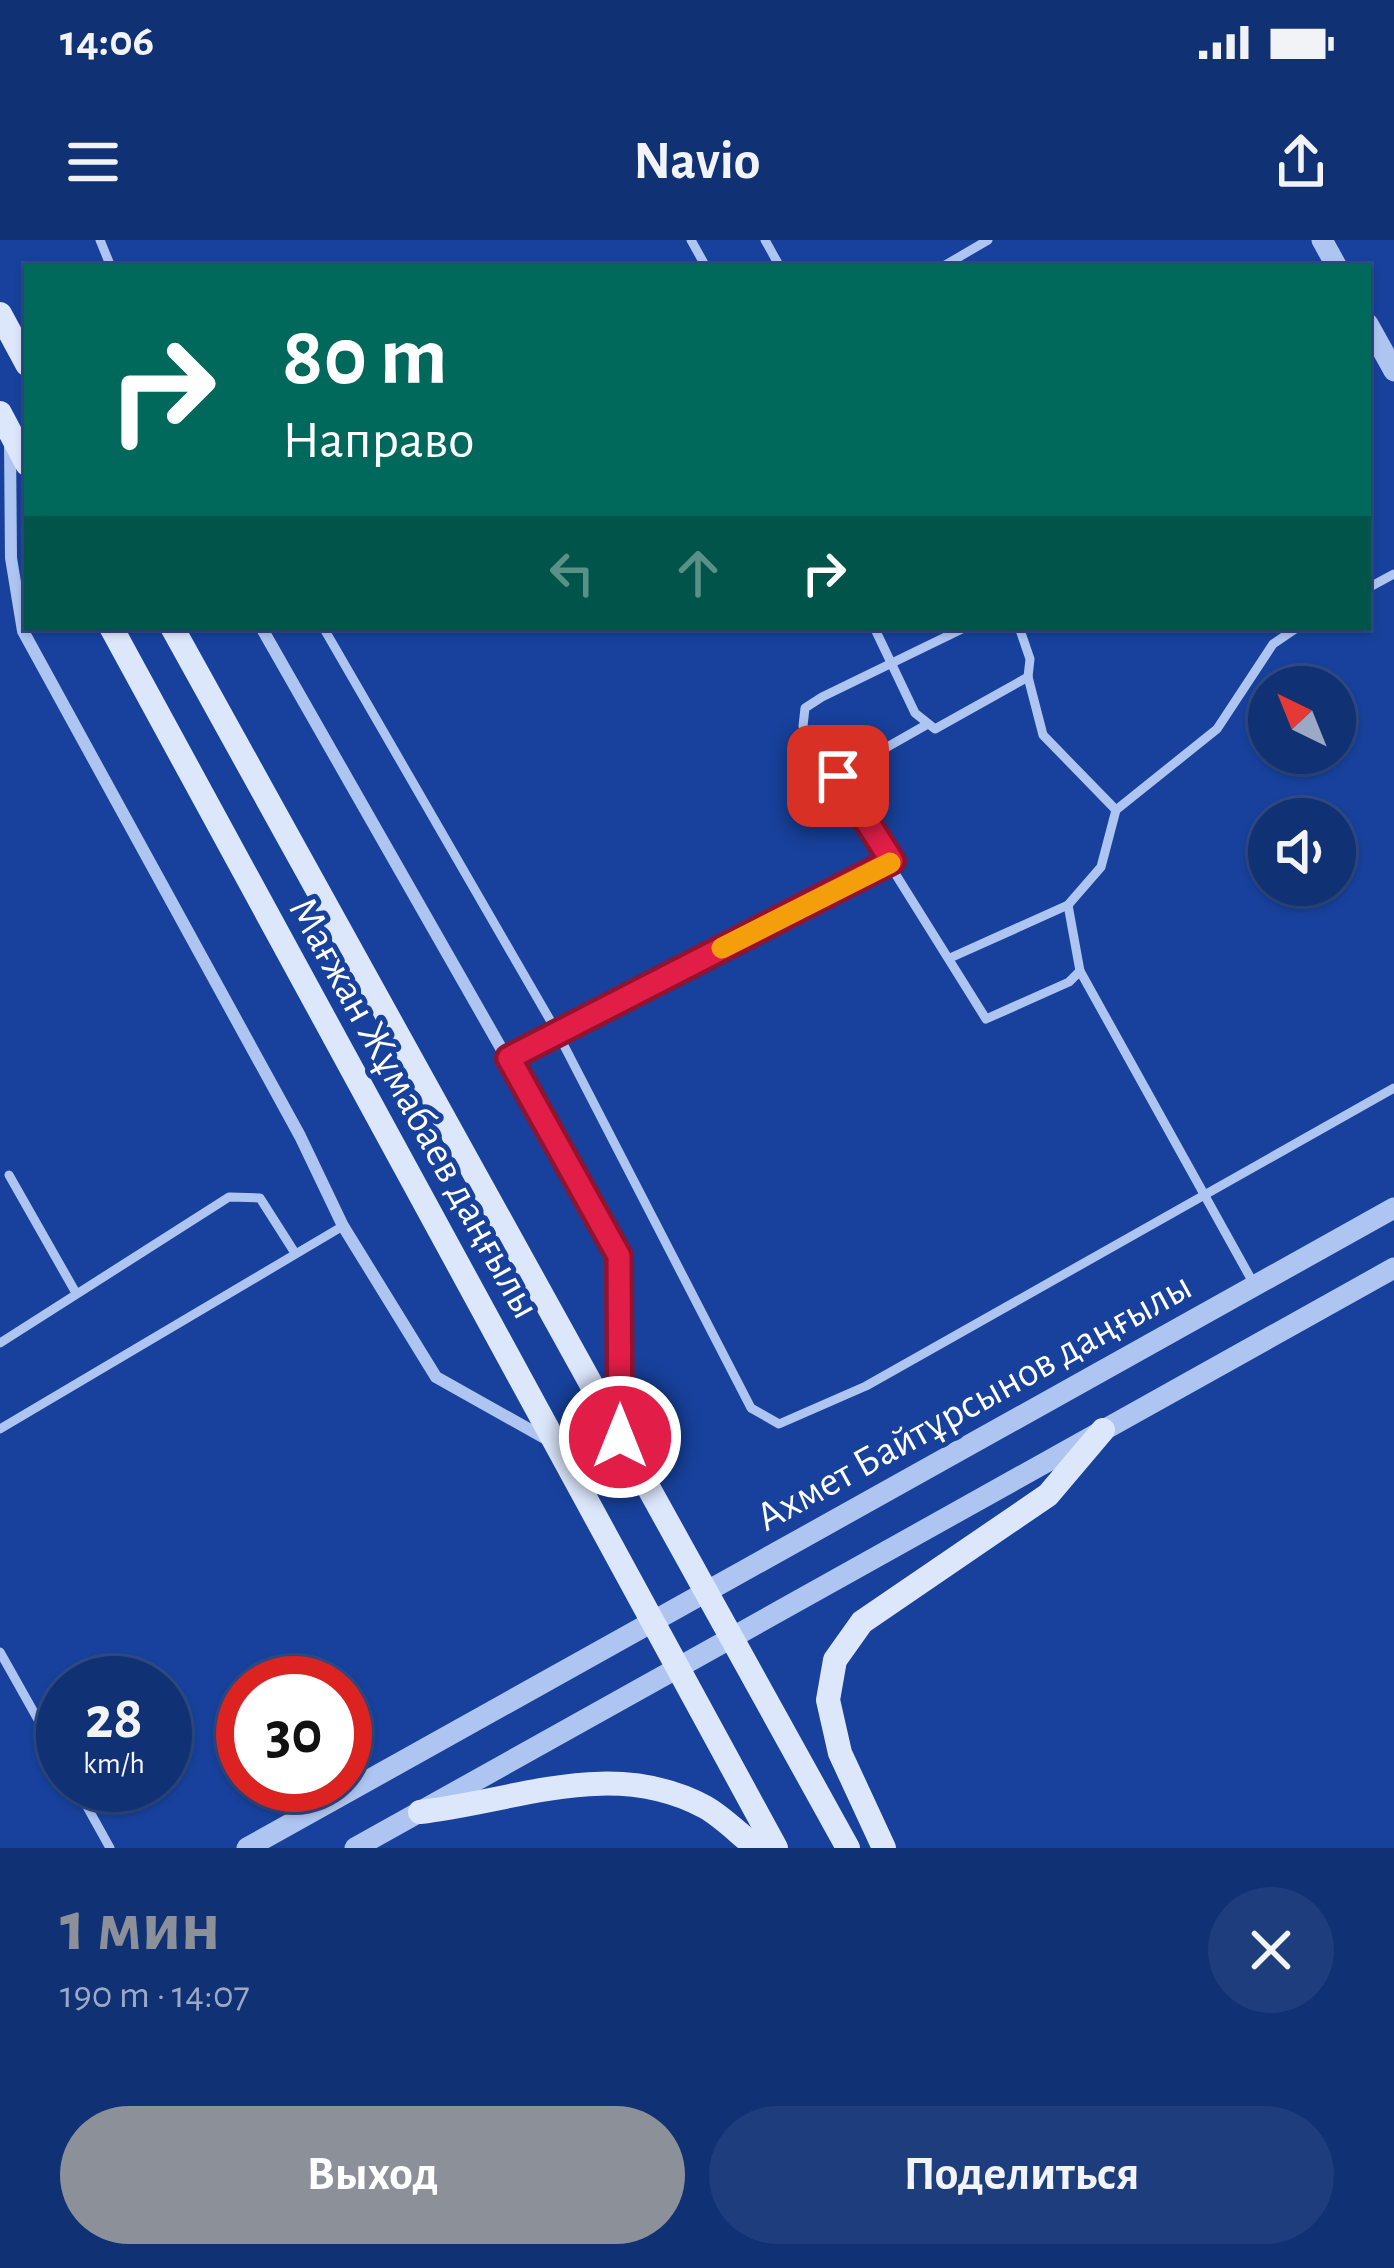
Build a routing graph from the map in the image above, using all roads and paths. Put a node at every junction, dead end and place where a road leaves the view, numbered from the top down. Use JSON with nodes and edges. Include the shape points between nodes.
{"nodes":[{"id":1,"x":988,"y":240,"type":"edge"},
{"id":2,"x":947,"y":264,"type":"edge"},
{"id":3,"x":0,"y":314,"type":"edge"},
{"id":4,"x":1371,"y":329,"type":"edge"},
{"id":5,"x":24,"y":358,"type":"edge"},
{"id":6,"x":1394,"y":371,"type":"edge"},
{"id":7,"x":5,"y":421,"type":"edge"},
{"id":8,"x":24,"y":458,"type":"edge"},
{"id":9,"x":5,"y":562,"type":"edge"},
{"id":10,"x":113,"y":630,"type":"edge"},
{"id":11,"x":174,"y":630,"type":"edge"},
{"id":12,"x":263,"y":630,"type":"edge"},
{"id":13,"x":324,"y":630,"type":"edge"},
{"id":14,"x":876,"y":630,"type":"edge"},
{"id":15,"x":960,"y":630,"type":"edge"},
{"id":16,"x":1020,"y":630,"type":"edge"},
{"id":17,"x":1294,"y":630,"type":"edge"},
{"id":18,"x":892,"y":663,"type":"junction"},
{"id":19,"x":1028,"y":677,"type":"junction"},
{"id":20,"x":926,"y":725,"type":"junction"},
{"id":21,"x":838,"y":776,"type":"junction"},
{"id":22,"x":1116,"y":810,"type":"junction"},
{"id":23,"x":892,"y":861,"type":"junction"},
{"id":24,"x":1068,"y":905,"type":"junction"},
{"id":25,"x":950,"y":958,"type":"junction"},
{"id":26,"x":1080,"y":971,"type":"junction"},
{"id":27,"x":556,"y":1032,"type":"junction"},
{"id":28,"x":509,"y":1058,"type":"junction"},
{"id":29,"x":1394,"y":1088,"type":"edge"},
{"id":30,"x":9,"y":1175,"type":"dead end"},
{"id":31,"x":1204,"y":1196,"type":"junction"},
{"id":32,"x":1394,"y":1208,"type":"edge"},
{"id":33,"x":343,"y":1226,"type":"junction"},
{"id":34,"x":295,"y":1253,"type":"junction"},
{"id":35,"x":1394,"y":1268,"type":"edge"},
{"id":36,"x":1255,"y":1286,"type":"junction"},
{"id":37,"x":76,"y":1293,"type":"junction"},
{"id":38,"x":0,"y":1343,"type":"edge"},
{"id":39,"x":0,"y":1429,"type":"edge"},
{"id":40,"x":1103,"y":1430,"type":"junction"},
{"id":41,"x":620,"y":1437,"type":"junction"},
{"id":42,"x":560,"y":1447,"type":"junction"},
{"id":43,"x":708,"y":1594,"type":"junction"},
{"id":44,"x":652,"y":1625,"type":"junction"},
{"id":45,"x":731,"y":1636,"type":"junction"},
{"id":46,"x":0,"y":1652,"type":"edge"},
{"id":47,"x":677,"y":1670,"type":"junction"},
{"id":48,"x":36,"y":1716,"type":"edge"},
{"id":49,"x":90,"y":1812,"type":"edge"},
{"id":50,"x":420,"y":1812,"type":"junction"},
{"id":51,"x":110,"y":1848,"type":"edge"},
{"id":52,"x":247,"y":1848,"type":"edge"},
{"id":53,"x":356,"y":1848,"type":"edge"},
{"id":54,"x":757,"y":1848,"type":"edge"},
{"id":55,"x":776,"y":1848,"type":"edge"},
{"id":56,"x":848,"y":1848,"type":"edge"},
{"id":57,"x":884,"y":1848,"type":"edge"}],
"edges":[{"from":1,"to":2,"type":"lane"},
{"from":3,"to":5,"type":"main road"},
{"from":4,"to":6,"type":"street"},
{"from":7,"to":8,"type":"main road"},
{"from":7,"to":9,"type":"street"},
{"from":9,"to":33,"type":"street","via":[[23,631]]},
{"from":10,"to":42,"type":"main road","name":"Мағжан Жұмабаев даңғылы"},
{"from":11,"to":41,"type":"main road","name":"Мағжан Жұмабаев даңғылы"},
{"from":12,"to":28,"type":"street"},
{"from":13,"to":27,"type":"lane"},
{"from":14,"to":18,"type":"lane"},
{"from":15,"to":18,"type":"lane"},
{"from":16,"to":19,"type":"lane"},
{"from":17,"to":22,"type":"lane","via":[[1273,644],[1217,730]]},
{"from":18,"to":20,"type":"lane"},
{"from":18,"to":21,"type":"lane","via":[[806,709],[803,726]]},
{"from":19,"to":20,"type":"lane","via":[[935,729]]},
{"from":19,"to":22,"type":"lane","via":[[1043,735]]},
{"from":20,"to":21,"type":"lane"},
{"from":21,"to":23,"type":"lane"},
{"from":22,"to":24,"type":"lane","via":[[1101,867]]},
{"from":23,"to":25,"type":"lane"},
{"from":23,"to":27,"type":"lane"},
{"from":24,"to":25,"type":"lane"},
{"from":24,"to":26,"type":"lane"},
{"from":25,"to":26,"type":"lane","via":[[986,1019]]},
{"from":26,"to":31,"type":"lane"},
{"from":27,"to":28,"type":"lane"},
{"from":27,"to":31,"type":"lane","via":[[751,1408],[779,1424],[866,1386]]},
{"from":28,"to":41,"type":"street","via":[[619,1256]]},
{"from":29,"to":31,"type":"lane"},
{"from":30,"to":37,"type":"lane"},
{"from":31,"to":36,"type":"lane"},
{"from":32,"to":36,"type":"street","name":"Ахмет Байтұрсынов даңғылы"},
{"from":33,"to":34,"type":"lane"},
{"from":33,"to":42,"type":"street","via":[[436,1377]]},
{"from":34,"to":37,"type":"lane","via":[[260,1198],[229,1197]]},
{"from":34,"to":39,"type":"lane"},
{"from":35,"to":40,"type":"street"},
{"from":36,"to":43,"type":"street","name":"Ахмет Байтұрсынов даңғылы"},
{"from":37,"to":38,"type":"lane"},
{"from":40,"to":45,"type":"street"},
{"from":40,"to":57,"type":"main road","via":[[1048,1495],[862,1622],[835,1660],[828,1700],[839,1753]]},
{"from":41,"to":43,"type":"main road","name":"Мағжан Жұмабаев даңғылы"},
{"from":42,"to":44,"type":"main road","name":"Мағжан Жұмабаев даңғылы"},
{"from":43,"to":44,"type":"street","name":"Ахмет Байтұрсынов даңғылы"},
{"from":43,"to":45,"type":"main road","name":"Мағжан Жұмабаев даңғылы"},
{"from":44,"to":47,"type":"main road","name":"Мағжан Жұмабаев даңғылы"},
{"from":44,"to":52,"type":"street","name":"Ахмет Байтұрсынов даңғылы"},
{"from":45,"to":47,"type":"street"},
{"from":45,"to":56,"type":"main road","name":"Мағжан Жұмабаев даңғылы"},
{"from":46,"to":48,"type":"lane"},
{"from":47,"to":50,"type":"street"},
{"from":47,"to":55,"type":"main road","name":"Мағжан Жұмабаев даңғылы"},
{"from":49,"to":51,"type":"lane"},
{"from":50,"to":53,"type":"street"},
{"from":50,"to":54,"type":"main road","via":[[627,1780],[705,1807]]}]}
